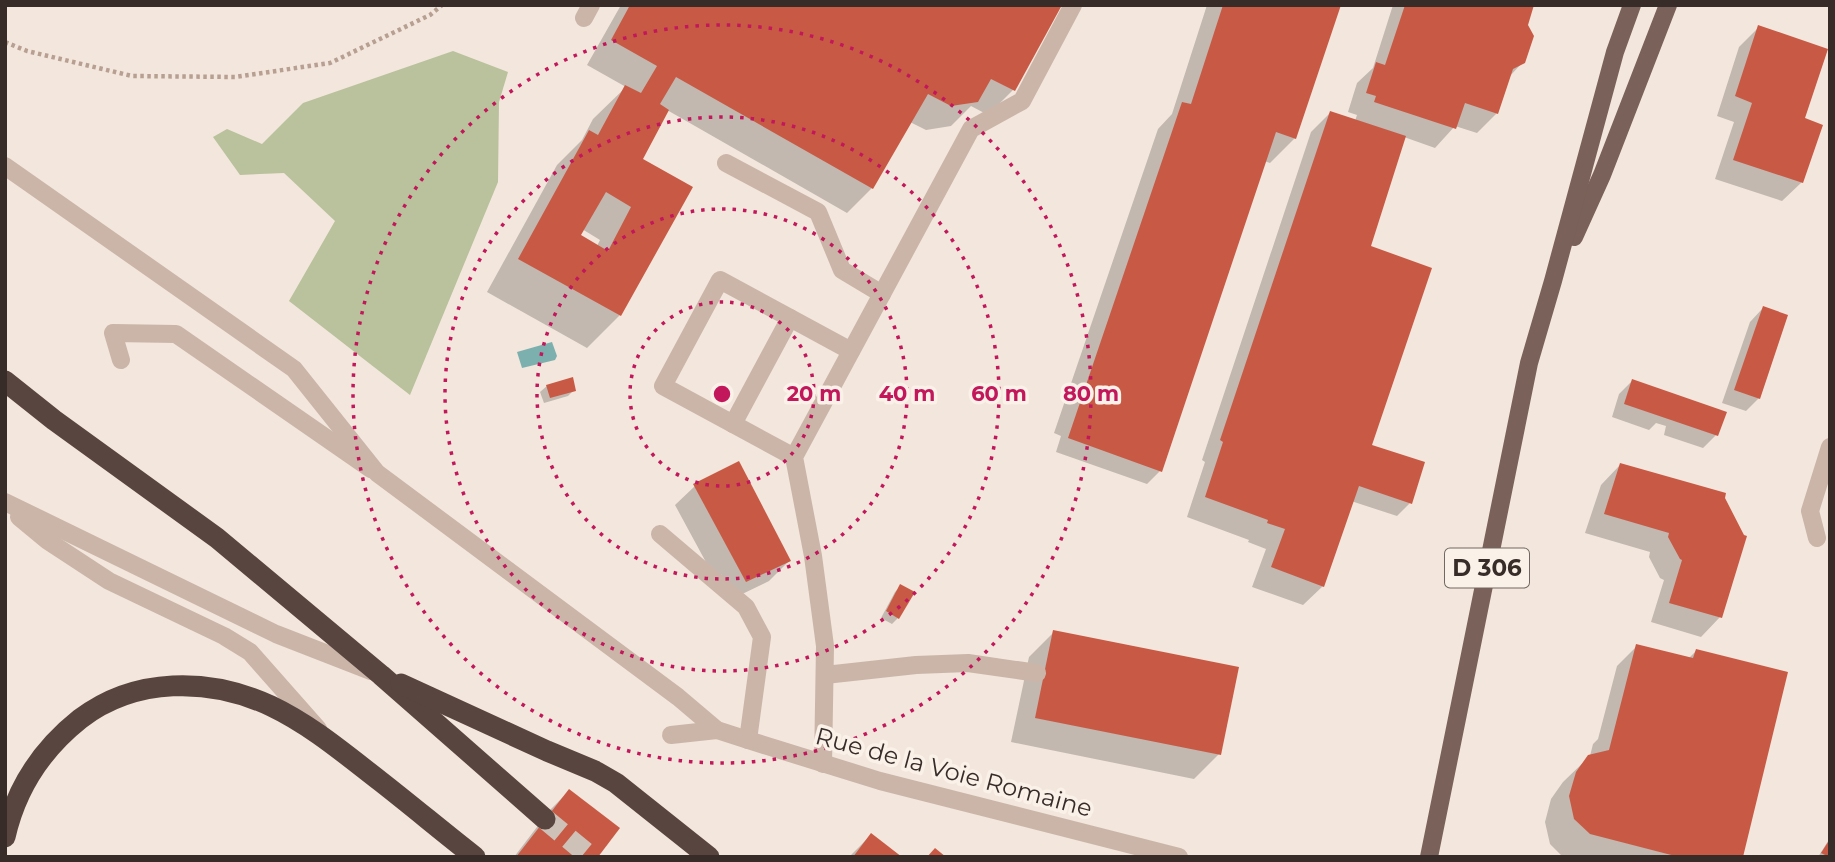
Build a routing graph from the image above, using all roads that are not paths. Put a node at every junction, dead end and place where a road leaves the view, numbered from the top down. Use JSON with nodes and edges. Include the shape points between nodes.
{"nodes":[{"id":1,"x":1073,"y":5,"type":"edge"},
{"id":2,"x":1632,"y":5,"type":"edge"},
{"id":3,"x":1668,"y":5,"type":"edge"},
{"id":4,"x":726,"y":163,"type":"dead end"},
{"id":5,"x":5,"y":166,"type":"edge"},
{"id":6,"x":1553,"y":281,"type":"junction"},
{"id":7,"x":882,"y":294,"type":"junction"},
{"id":8,"x":790,"y":318,"type":"junction"},
{"id":9,"x":851,"y":351,"type":"junction"},
{"id":10,"x":121,"y":360,"type":"dead end"},
{"id":11,"x":5,"y":381,"type":"edge"},
{"id":12,"x":733,"y":424,"type":"junction"},
{"id":13,"x":1830,"y":447,"type":"edge"},
{"id":14,"x":794,"y":457,"type":"junction"},
{"id":15,"x":377,"y":473,"type":"junction"},
{"id":16,"x":5,"y":504,"type":"edge"},
{"id":17,"x":660,"y":534,"type":"dead end"},
{"id":18,"x":1817,"y":538,"type":"dead end"},
{"id":19,"x":1037,"y":673,"type":"dead end"},
{"id":20,"x":381,"y":675,"type":"junction"},
{"id":21,"x":825,"y":675,"type":"junction"},
{"id":22,"x":717,"y":730,"type":"junction"},
{"id":23,"x":671,"y":734,"type":"dead end"},
{"id":24,"x":748,"y":740,"type":"junction"},
{"id":25,"x":330,"y":742,"type":"junction"},
{"id":26,"x":823,"y":764,"type":"junction"},
{"id":27,"x":545,"y":819,"type":"tunnel mouth"},
{"id":28,"x":5,"y":837,"type":"edge"},
{"id":29,"x":475,"y":857,"type":"edge"},
{"id":30,"x":709,"y":857,"type":"edge"},
{"id":31,"x":1179,"y":857,"type":"edge"},
{"id":32,"x":1429,"y":857,"type":"edge"}],
"edges":[{"from":1,"to":7,"type":"street","via":[[1023,102],[971,129]]},
{"from":2,"to":6,"type":"main road","number":"D 306"},
{"from":3,"to":6,"type":"main road","number":"D 306","via":[[1602,175]]},
{"from":4,"to":7,"type":"street","via":[[818,212],[842,270]]},
{"from":5,"to":15,"type":"street","via":[[294,369]]},
{"from":6,"to":32,"type":"main road","number":"D 306","via":[[1529,363]]},
{"from":7,"to":9,"type":"street"},
{"from":8,"to":9,"type":"street"},
{"from":8,"to":12,"type":"street"},
{"from":8,"to":12,"type":"street","via":[[720,280],[663,386]]},
{"from":9,"to":14,"type":"street"},
{"from":10,"to":15,"type":"street","via":[[113,333],[176,334]]},
{"from":11,"to":20,"type":"highway","via":[[217,538]]},
{"from":12,"to":14,"type":"street"},
{"from":13,"to":18,"type":"street","via":[[1811,511]]},
{"from":14,"to":21,"type":"street","via":[[825,646]]},
{"from":15,"to":22,"type":"street"},
{"from":16,"to":20,"type":"street","via":[[276,634]]},
{"from":16,"to":25,"type":"street","via":[[48,541],[108,581],[250,652]]},
{"from":17,"to":24,"type":"street","via":[[746,607],[762,637]]},
{"from":19,"to":21,"type":"street","via":[[968,663]]},
{"from":20,"to":27,"type":"highway"},
{"from":20,"to":30,"type":"highway","via":[[595,771]]},
{"from":21,"to":26,"type":"street"},
{"from":22,"to":23,"type":"street"},
{"from":22,"to":24,"type":"street","name":"Rue de la Voie Romaine"},
{"from":24,"to":26,"type":"street","name":"Rue de la Voie Romaine"},
{"from":25,"to":28,"type":"highway","via":[[271,706],[218,689],[163,685],[130,693],[89,713],[43,755],[17,798]]},
{"from":25,"to":29,"type":"highway"},
{"from":26,"to":31,"type":"street","name":"Rue de la Voie Romaine"}]}
